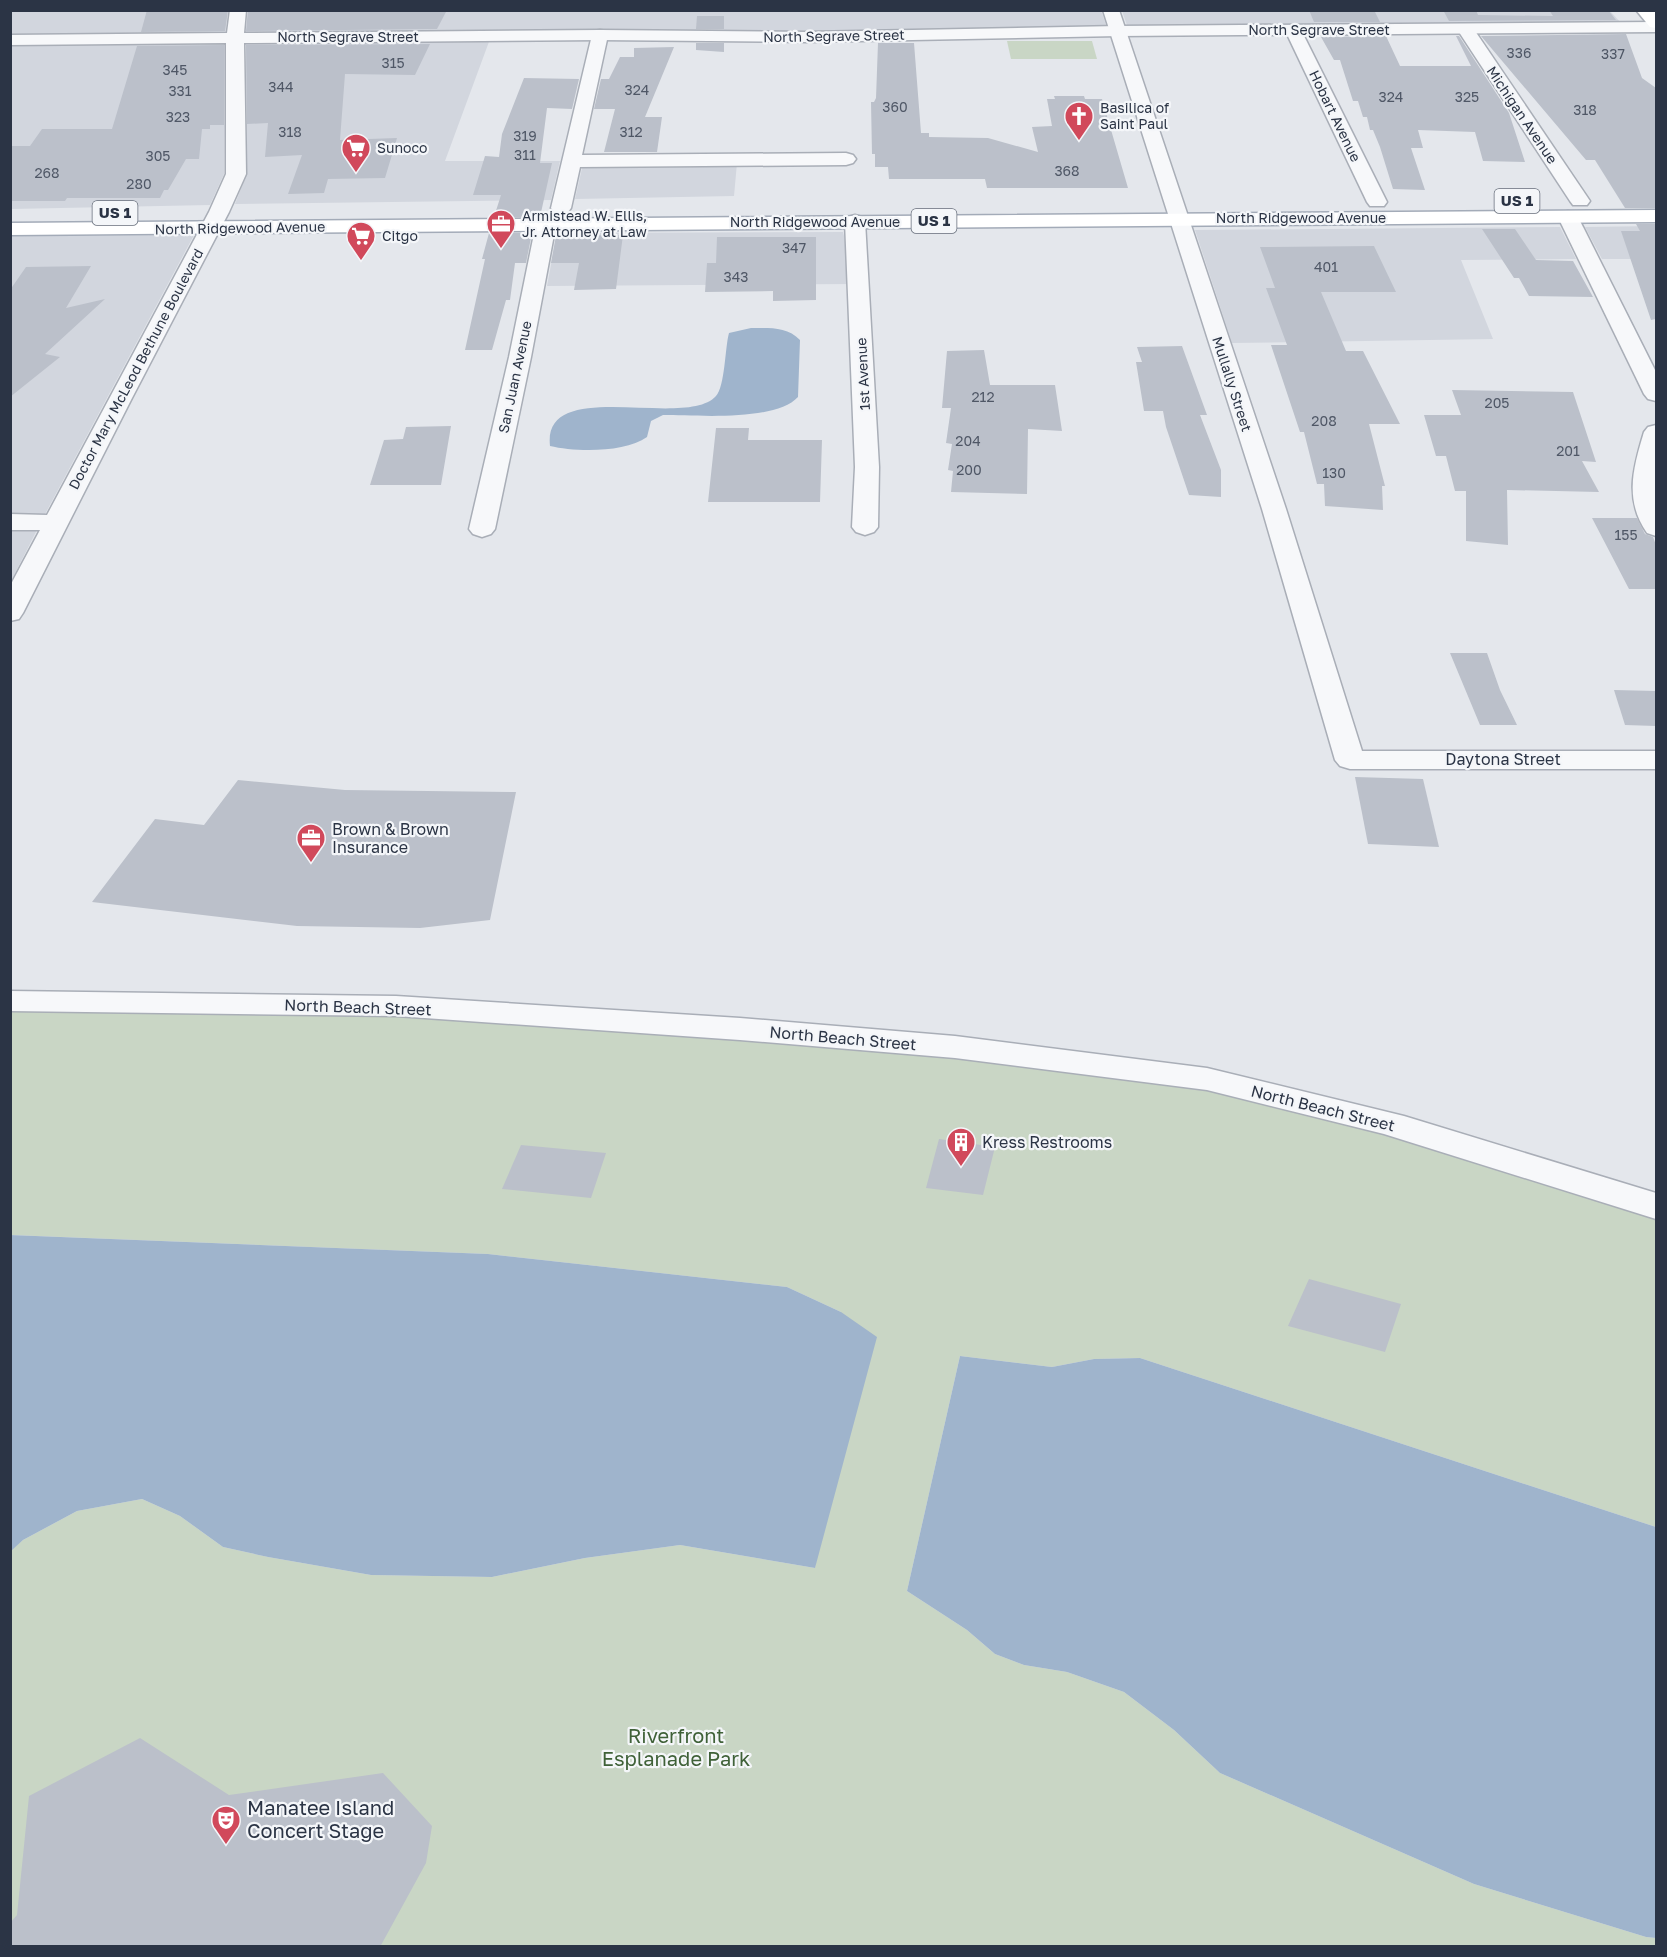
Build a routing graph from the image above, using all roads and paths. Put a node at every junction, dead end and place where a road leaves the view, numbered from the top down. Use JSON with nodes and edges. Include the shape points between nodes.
{"nodes":[{"id":1,"x":238,"y":10,"type":"edge"},
{"id":2,"x":1112,"y":10,"type":"edge"},
{"id":3,"x":1644,"y":10,"type":"edge"},
{"id":4,"x":1656,"y":23,"type":"edge"},
{"id":5,"x":1656,"y":27,"type":"edge"},
{"id":6,"x":1466,"y":29,"type":"junction"},
{"id":7,"x":1293,"y":30,"type":"junction"},
{"id":8,"x":1119,"y":31,"type":"junction"},
{"id":9,"x":600,"y":35,"type":"junction"},
{"id":10,"x":236,"y":38,"type":"junction"},
{"id":11,"x":10,"y":40,"type":"edge"},
{"id":12,"x":846,"y":159,"type":"dead end"},
{"id":13,"x":572,"y":161,"type":"junction"},
{"id":14,"x":1656,"y":200,"type":"edge"},
{"id":15,"x":1377,"y":202,"type":"junction"},
{"id":16,"x":1574,"y":209,"type":"junction"},
{"id":17,"x":1177,"y":211,"type":"junction"},
{"id":18,"x":10,"y":213,"type":"edge"},
{"id":19,"x":554,"y":216,"type":"junction"},
{"id":20,"x":1656,"y":216,"type":"edge"},
{"id":21,"x":215,"y":220,"type":"junction"},
{"id":22,"x":855,"y":221,"type":"junction"},
{"id":23,"x":10,"y":229,"type":"edge"},
{"id":24,"x":1656,"y":394,"type":"edge"},
{"id":25,"x":1656,"y":432,"type":"edge"},
{"id":26,"x":10,"y":522,"type":"edge"},
{"id":27,"x":56,"y":523,"type":"junction"},
{"id":28,"x":865,"y":527,"type":"dead end"},
{"id":29,"x":1656,"y":528,"type":"edge"},
{"id":30,"x":482,"y":530,"type":"dead end"},
{"id":31,"x":10,"y":613,"type":"edge"},
{"id":32,"x":1350,"y":760,"type":"joint"},
{"id":33,"x":1656,"y":760,"type":"edge"},
{"id":34,"x":10,"y":1001,"type":"edge"},
{"id":35,"x":1656,"y":1206,"type":"edge"}],
"edges":[{"from":1,"to":10,"type":"street","name":"Doctor Mary McLeod Bethune Boulevard"},
{"from":2,"to":8,"type":"street","name":"Mullally Street"},
{"from":3,"to":4,"type":"main road"},
{"from":5,"to":6,"type":"street","name":"North Segrave Street"},
{"from":6,"to":7,"type":"street","name":"North Segrave Street"},
{"from":6,"to":16,"type":"street","name":"Michigan Avenue"},
{"from":7,"to":8,"type":"street","name":"North Segrave Street"},
{"from":7,"to":15,"type":"street","name":"Hobart Avenue"},
{"from":8,"to":9,"type":"street","name":"North Segrave Street","via":[[807,37]]},
{"from":8,"to":17,"type":"street","name":"Mullally Street"},
{"from":9,"to":10,"type":"street","name":"North Segrave Street"},
{"from":9,"to":13,"type":"street","name":"San Juan Avenue"},
{"from":10,"to":11,"type":"street","name":"North Segrave Street"},
{"from":10,"to":21,"type":"street","name":"Doctor Mary McLeod Bethune Boulevard","via":[[236,174]]},
{"from":12,"to":13,"type":"street"},
{"from":13,"to":19,"type":"street","name":"San Juan Avenue"},
{"from":14,"to":16,"type":"main road","name":"North Ridgewood Avenue","number":"US 1"},
{"from":15,"to":16,"type":"main road","name":"North Ridgewood Avenue","number":"US 1"},
{"from":15,"to":17,"type":"main road","name":"North Ridgewood Avenue","number":"US 1"},
{"from":16,"to":17,"type":"main road","name":"North Ridgewood Avenue","number":"US 1"},
{"from":16,"to":20,"type":"main road","name":"North Ridgewood Avenue","number":"US 1"},
{"from":16,"to":24,"type":"street","name":"Michigan Avenue"},
{"from":17,"to":19,"type":"main road","name":"North Ridgewood Avenue","number":"US 1"},
{"from":17,"to":22,"type":"main road","name":"North Ridgewood Avenue","number":"US 1"},
{"from":17,"to":32,"type":"street","name":"Mullally Street"},
{"from":18,"to":21,"type":"main road","name":"North Ridgewood Avenue","number":"US 1"},
{"from":19,"to":21,"type":"main road","name":"North Ridgewood Avenue","number":"US 1"},
{"from":19,"to":22,"type":"main road","name":"North Ridgewood Avenue","number":"US 1"},
{"from":19,"to":30,"type":"street","name":"San Juan Avenue"},
{"from":21,"to":23,"type":"main road","name":"North Ridgewood Avenue","number":"US 1"},
{"from":21,"to":27,"type":"street","name":"Doctor Mary McLeod Bethune Boulevard"},
{"from":22,"to":28,"type":"street","name":"1st Avenue","via":[[867,467]]},
{"from":25,"to":29,"type":"street","via":[[1642,480],[1649,516]]},
{"from":26,"to":27,"type":"street"},
{"from":27,"to":31,"type":"street","name":"Doctor Mary McLeod Bethune Boulevard"},
{"from":32,"to":33,"type":"street","name":"Daytona Street"},
{"from":34,"to":35,"type":"street","name":"North Beach Street","via":[[408,1006],[945,1046],[1207,1079],[1391,1124]]}]}
